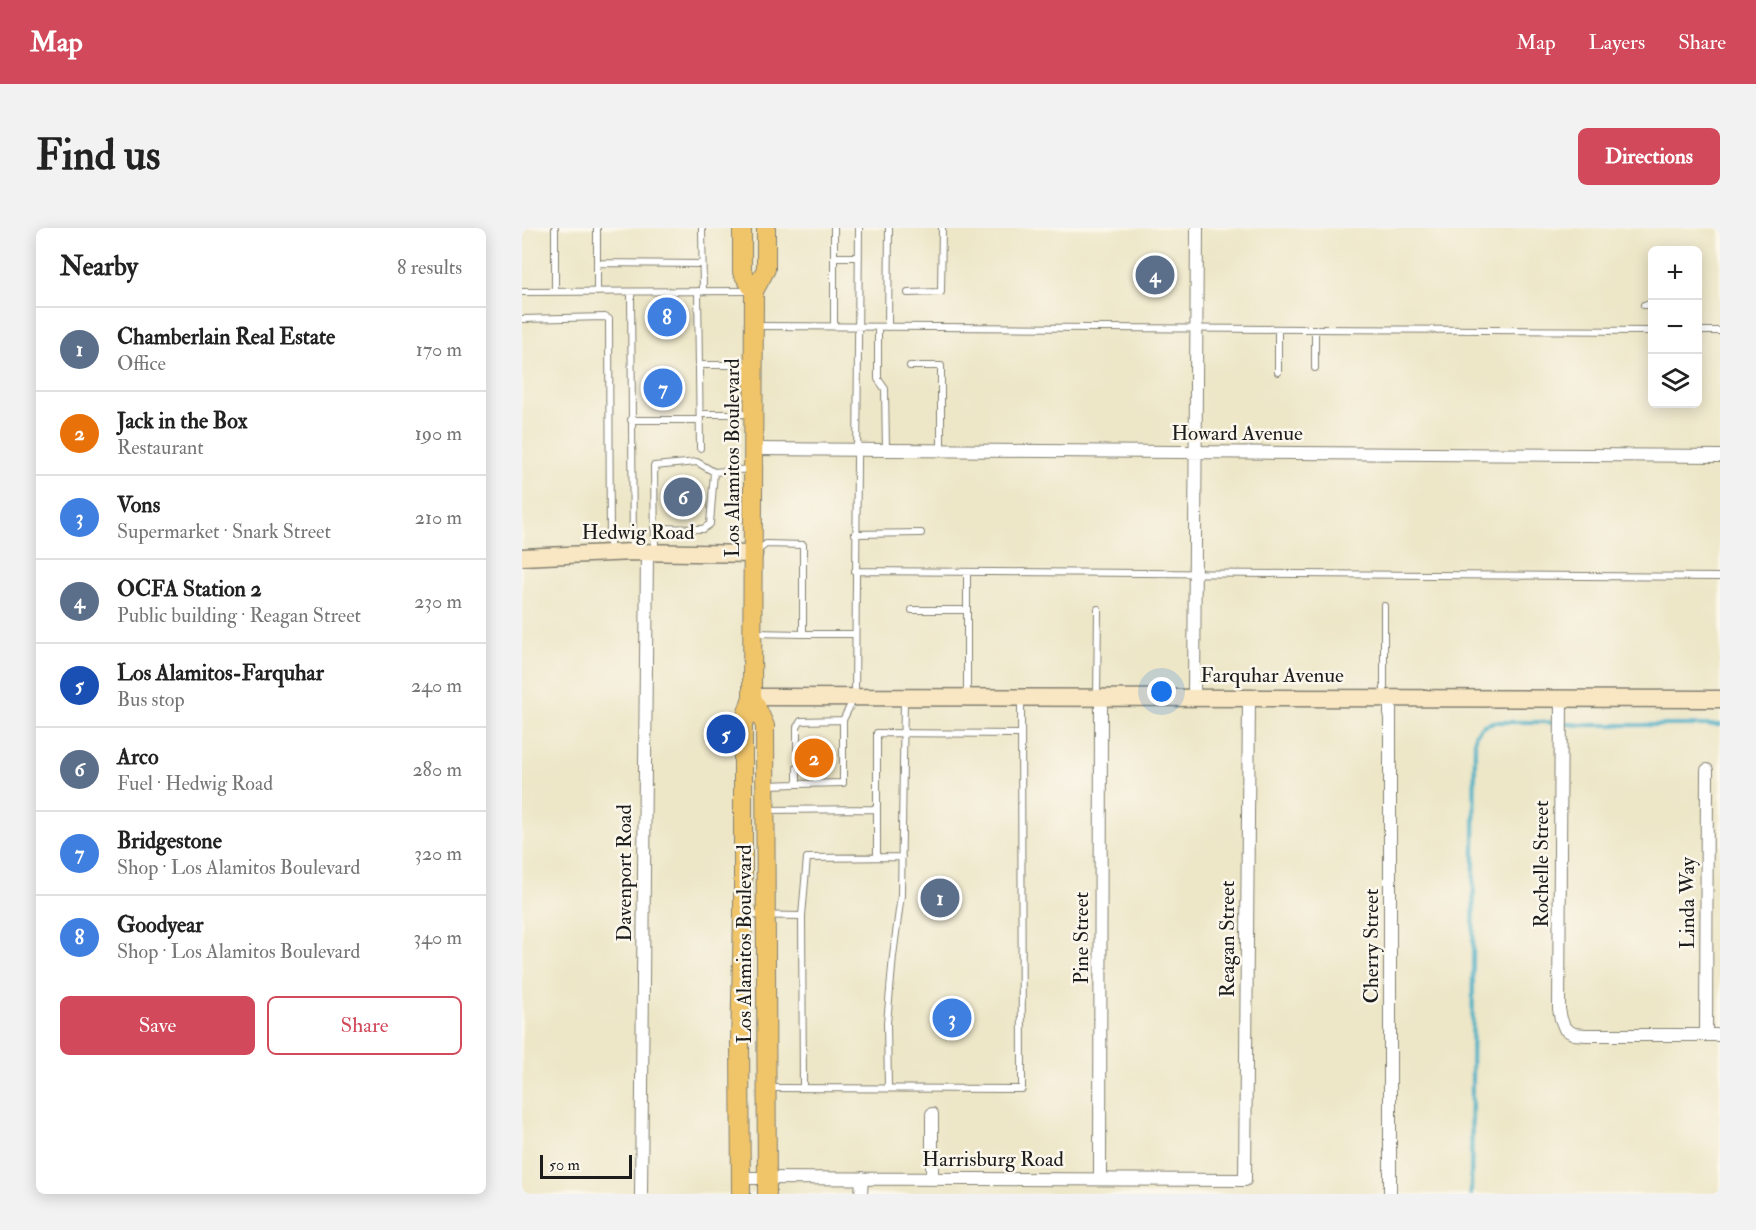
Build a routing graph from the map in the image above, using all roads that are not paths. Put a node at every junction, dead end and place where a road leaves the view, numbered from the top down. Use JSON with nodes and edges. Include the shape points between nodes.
{"nodes":[{"id":1,"x":555,"y":228,"type":"edge"},
{"id":2,"x":597,"y":228,"type":"edge"},
{"id":3,"x":702,"y":228,"type":"edge"},
{"id":4,"x":742,"y":228,"type":"edge"},
{"id":5,"x":766,"y":228,"type":"edge"},
{"id":6,"x":834,"y":228,"type":"edge"},
{"id":7,"x":859,"y":228,"type":"edge"},
{"id":8,"x":889,"y":228,"type":"edge"},
{"id":9,"x":942,"y":228,"type":"edge"},
{"id":10,"x":1197,"y":228,"type":"edge"},
{"id":11,"x":834,"y":257,"type":"junction"},
{"id":12,"x":859,"y":257,"type":"junction"},
{"id":13,"x":597,"y":263,"type":"junction"},
{"id":14,"x":702,"y":264,"type":"junction"},
{"id":15,"x":700,"y":291,"type":"junction"},
{"id":16,"x":754,"y":291,"type":"junction"},
{"id":17,"x":522,"y":292,"type":"edge"},
{"id":18,"x":555,"y":292,"type":"junction"},
{"id":19,"x":597,"y":292,"type":"junction"},
{"id":20,"x":631,"y":292,"type":"junction"},
{"id":21,"x":908,"y":293,"type":"dead end"},
{"id":22,"x":1644,"y":305,"type":"dead end"},
{"id":23,"x":1648,"y":305,"type":"edge"},
{"id":24,"x":522,"y":319,"type":"edge"},
{"id":25,"x":754,"y":326,"type":"junction"},
{"id":26,"x":834,"y":327,"type":"junction"},
{"id":27,"x":859,"y":327,"type":"junction"},
{"id":28,"x":878,"y":327,"type":"junction"},
{"id":29,"x":888,"y":327,"type":"junction"},
{"id":30,"x":1196,"y":329,"type":"junction"},
{"id":31,"x":1278,"y":329,"type":"junction"},
{"id":32,"x":1315,"y":329,"type":"junction"},
{"id":33,"x":1648,"y":331,"type":"edge"},
{"id":34,"x":1702,"y":331,"type":"edge"},
{"id":35,"x":1720,"y":331,"type":"edge"},
{"id":36,"x":699,"y":364,"type":"junction"},
{"id":37,"x":755,"y":365,"type":"junction"},
{"id":38,"x":910,"y":366,"type":"dead end"},
{"id":39,"x":1315,"y":368,"type":"dead end"},
{"id":40,"x":1278,"y":372,"type":"dead end"},
{"id":41,"x":754,"y":414,"type":"junction"},
{"id":42,"x":700,"y":417,"type":"junction"},
{"id":43,"x":631,"y":420,"type":"junction"},
{"id":44,"x":700,"y":448,"type":"dead end"},
{"id":45,"x":754,"y":449,"type":"junction"},
{"id":46,"x":856,"y":450,"type":"junction"},
{"id":47,"x":886,"y":450,"type":"junction"},
{"id":48,"x":941,"y":450,"type":"junction"},
{"id":49,"x":1195,"y":452,"type":"junction"},
{"id":50,"x":1720,"y":456,"type":"edge"},
{"id":51,"x":754,"y":469,"type":"junction"},
{"id":52,"x":714,"y":472,"type":"junction"},
{"id":53,"x":654,"y":528,"type":"junction"},
{"id":54,"x":921,"y":533,"type":"dead end"},
{"id":55,"x":855,"y":534,"type":"junction"},
{"id":56,"x":610,"y":553,"type":"junction"},
{"id":57,"x":645,"y":553,"type":"junction"},
{"id":58,"x":754,"y":554,"type":"junction"},
{"id":59,"x":522,"y":556,"type":"edge"},
{"id":60,"x":855,"y":571,"type":"junction"},
{"id":61,"x":967,"y":572,"type":"junction"},
{"id":62,"x":1193,"y":572,"type":"junction"},
{"id":63,"x":1720,"y":577,"type":"edge"},
{"id":64,"x":1384,"y":606,"type":"dead end"},
{"id":65,"x":1098,"y":609,"type":"dead end"},
{"id":66,"x":912,"y":610,"type":"dead end"},
{"id":67,"x":967,"y":610,"type":"junction"},
{"id":68,"x":753,"y":633,"type":"junction"},
{"id":69,"x":803,"y":634,"type":"junction"},
{"id":70,"x":855,"y":634,"type":"junction"},
{"id":71,"x":855,"y":696,"type":"junction"},
{"id":72,"x":904,"y":696,"type":"junction"},
{"id":73,"x":752,"y":697,"type":"junction"},
{"id":74,"x":967,"y":697,"type":"junction"},
{"id":75,"x":1021,"y":697,"type":"junction"},
{"id":76,"x":1099,"y":697,"type":"junction"},
{"id":77,"x":1194,"y":697,"type":"junction"},
{"id":78,"x":1249,"y":697,"type":"junction"},
{"id":79,"x":1387,"y":698,"type":"junction"},
{"id":80,"x":1561,"y":698,"type":"junction"},
{"id":81,"x":1720,"y":699,"type":"edge"},
{"id":82,"x":843,"y":720,"type":"junction"},
{"id":83,"x":904,"y":733,"type":"junction"},
{"id":84,"x":1021,"y":734,"type":"junction"},
{"id":85,"x":797,"y":748,"type":"dead end"},
{"id":86,"x":797,"y":768,"type":"dead end"},
{"id":87,"x":1707,"y":770,"type":"dead end"},
{"id":88,"x":796,"y":784,"type":"junction"},
{"id":89,"x":766,"y":785,"type":"junction"},
{"id":90,"x":876,"y":809,"type":"junction"},
{"id":91,"x":766,"y":810,"type":"junction"},
{"id":92,"x":902,"y":857,"type":"junction"},
{"id":93,"x":877,"y":858,"type":"junction"},
{"id":94,"x":743,"y":915,"type":"junction"},
{"id":95,"x":766,"y":915,"type":"junction"},
{"id":96,"x":802,"y":915,"type":"junction"},
{"id":97,"x":1706,"y":1035,"type":"junction"},
{"id":98,"x":1720,"y":1035,"type":"edge"},
{"id":99,"x":766,"y":1088,"type":"junction"},
{"id":100,"x":803,"y":1088,"type":"junction"},
{"id":101,"x":888,"y":1088,"type":"junction"},
{"id":102,"x":932,"y":1114,"type":"dead end"},
{"id":103,"x":862,"y":1178,"type":"junction"},
{"id":104,"x":1100,"y":1178,"type":"junction"},
{"id":105,"x":932,"y":1179,"type":"junction"},
{"id":106,"x":1245,"y":1180,"type":"joint"},
{"id":107,"x":741,"y":1186,"type":"edge"},
{"id":108,"x":767,"y":1186,"type":"edge"},
{"id":109,"x":641,"y":1194,"type":"edge"},
{"id":110,"x":861,"y":1194,"type":"edge"},
{"id":111,"x":1390,"y":1194,"type":"edge"}],
"edges":[{"from":1,"to":18,"type":"lane"},
{"from":2,"to":13,"type":"lane"},
{"from":3,"to":14,"type":"lane"},
{"from":4,"to":16,"type":"main road","name":"Los Alamitos Boulevard","via":[[742,272]]},
{"from":5,"to":16,"type":"main road","name":"Los Alamitos Boulevard","via":[[766,269]]},
{"from":6,"to":11,"type":"lane"},
{"from":7,"to":12,"type":"lane"},
{"from":8,"to":29,"type":"lane"},
{"from":9,"to":21,"type":"lane","via":[[941,292]]},
{"from":10,"to":30,"type":"street"},
{"from":11,"to":12,"type":"lane"},
{"from":11,"to":26,"type":"lane"},
{"from":12,"to":27,"type":"lane"},
{"from":13,"to":14,"type":"lane"},
{"from":13,"to":19,"type":"lane"},
{"from":14,"to":15,"type":"lane"},
{"from":15,"to":16,"type":"lane"},
{"from":15,"to":20,"type":"lane"},
{"from":15,"to":36,"type":"lane"},
{"from":16,"to":25,"type":"main road","name":"Los Alamitos Boulevard"},
{"from":17,"to":18,"type":"lane"},
{"from":18,"to":19,"type":"lane"},
{"from":19,"to":20,"type":"lane"},
{"from":20,"to":43,"type":"lane"},
{"from":22,"to":23,"type":"lane"},
{"from":24,"to":56,"type":"lane","via":[[609,319]]},
{"from":25,"to":26,"type":"lane"},
{"from":25,"to":37,"type":"main road","name":"Los Alamitos Boulevard"},
{"from":26,"to":27,"type":"lane"},
{"from":27,"to":28,"type":"lane"},
{"from":27,"to":46,"type":"lane"},
{"from":28,"to":29,"type":"lane"},
{"from":28,"to":47,"type":"lane","via":[[878,378],[885,389]]},
{"from":29,"to":30,"type":"lane"},
{"from":30,"to":31,"type":"lane"},
{"from":30,"to":49,"type":"street"},
{"from":31,"to":32,"type":"lane"},
{"from":31,"to":40,"type":"lane"},
{"from":32,"to":33,"type":"lane"},
{"from":32,"to":39,"type":"lane"},
{"from":34,"to":35,"type":"lane"},
{"from":36,"to":37,"type":"lane"},
{"from":36,"to":42,"type":"lane"},
{"from":37,"to":41,"type":"main road","name":"Los Alamitos Boulevard"},
{"from":38,"to":48,"type":"lane","via":[[941,366]]},
{"from":41,"to":42,"type":"lane"},
{"from":41,"to":45,"type":"main road","name":"Los Alamitos Boulevard"},
{"from":42,"to":43,"type":"lane"},
{"from":42,"to":44,"type":"lane"},
{"from":43,"to":57,"type":"lane"},
{"from":45,"to":46,"type":"street","name":"Howard Avenue"},
{"from":45,"to":51,"type":"main road","name":"Los Alamitos Boulevard"},
{"from":46,"to":47,"type":"street","name":"Howard Avenue"},
{"from":46,"to":55,"type":"lane"},
{"from":47,"to":48,"type":"street","name":"Howard Avenue"},
{"from":48,"to":49,"type":"street","name":"Howard Avenue"},
{"from":49,"to":50,"type":"street","name":"Howard Avenue"},
{"from":49,"to":62,"type":"street"},
{"from":51,"to":52,"type":"lane"},
{"from":51,"to":58,"type":"main road","name":"Los Alamitos Boulevard"},
{"from":52,"to":53,"type":"lane","via":[[710,524],[703,529]]},
{"from":52,"to":53,"type":"lane","via":[[697,462],[654,466]]},
{"from":53,"to":57,"type":"lane"},
{"from":54,"to":55,"type":"lane"},
{"from":55,"to":60,"type":"lane"},
{"from":56,"to":57,"type":"street","name":"Hedwig Road"},
{"from":56,"to":59,"type":"street","name":"Hedwig Road"},
{"from":57,"to":58,"type":"street","name":"Hedwig Road"},
{"from":57,"to":109,"type":"street","name":"Davenport Road"},
{"from":58,"to":68,"type":"main road","name":"Los Alamitos Boulevard"},
{"from":58,"to":69,"type":"lane","via":[[766,544],[803,544]]},
{"from":60,"to":61,"type":"lane"},
{"from":60,"to":70,"type":"lane"},
{"from":61,"to":62,"type":"lane"},
{"from":61,"to":67,"type":"lane"},
{"from":62,"to":63,"type":"lane"},
{"from":62,"to":77,"type":"street"},
{"from":64,"to":79,"type":"lane"},
{"from":65,"to":76,"type":"lane"},
{"from":66,"to":67,"type":"lane"},
{"from":67,"to":74,"type":"lane"},
{"from":68,"to":69,"type":"lane"},
{"from":68,"to":73,"type":"main road","name":"Los Alamitos Boulevard"},
{"from":69,"to":70,"type":"lane"},
{"from":70,"to":71,"type":"lane"},
{"from":71,"to":72,"type":"street","name":"Farquhar Avenue"},
{"from":71,"to":73,"type":"street","name":"Farquhar Avenue"},
{"from":71,"to":82,"type":"lane"},
{"from":72,"to":74,"type":"street","name":"Farquhar Avenue"},
{"from":72,"to":83,"type":"lane"},
{"from":73,"to":89,"type":"main road","name":"Los Alamitos Boulevard","via":[[765,726]]},
{"from":73,"to":94,"type":"main road","name":"Los Alamitos Boulevard","via":[[743,725]]},
{"from":74,"to":75,"type":"street","name":"Farquhar Avenue"},
{"from":75,"to":76,"type":"street","name":"Farquhar Avenue"},
{"from":75,"to":84,"type":"lane"},
{"from":76,"to":77,"type":"street","name":"Farquhar Avenue"},
{"from":76,"to":104,"type":"street","name":"Pine Street"},
{"from":77,"to":78,"type":"street","name":"Farquhar Avenue"},
{"from":78,"to":79,"type":"street","name":"Farquhar Avenue"},
{"from":78,"to":106,"type":"street","name":"Reagan Street"},
{"from":79,"to":80,"type":"street","name":"Farquhar Avenue"},
{"from":79,"to":111,"type":"street","name":"Cherry Street"},
{"from":80,"to":81,"type":"street","name":"Farquhar Avenue"},
{"from":80,"to":97,"type":"street","name":"Rochelle Street","via":[[1562,1032]]},
{"from":82,"to":85,"type":"lane","via":[[801,721]]},
{"from":82,"to":88,"type":"lane","via":[[843,783]]},
{"from":83,"to":84,"type":"lane"},
{"from":83,"to":90,"type":"lane","via":[[877,733]]},
{"from":83,"to":92,"type":"lane"},
{"from":84,"to":101,"type":"lane","via":[[1022,1089]]},
{"from":86,"to":88,"type":"lane"},
{"from":87,"to":97,"type":"street","name":"Linda Way"},
{"from":88,"to":89,"type":"lane"},
{"from":89,"to":91,"type":"main road","name":"Los Alamitos Boulevard"},
{"from":90,"to":91,"type":"lane"},
{"from":90,"to":93,"type":"lane"},
{"from":91,"to":95,"type":"main road","name":"Los Alamitos Boulevard"},
{"from":92,"to":93,"type":"lane"},
{"from":92,"to":101,"type":"lane","via":[[887,1023]]},
{"from":93,"to":96,"type":"lane","via":[[807,858]]},
{"from":94,"to":95,"type":"lane"},
{"from":94,"to":107,"type":"main road","name":"Los Alamitos Boulevard"},
{"from":95,"to":96,"type":"lane"},
{"from":95,"to":99,"type":"main road","name":"Los Alamitos Boulevard"},
{"from":96,"to":100,"type":"lane"},
{"from":97,"to":98,"type":"street"},
{"from":99,"to":100,"type":"lane"},
{"from":99,"to":108,"type":"main road","name":"Los Alamitos Boulevard"},
{"from":100,"to":101,"type":"lane"},
{"from":102,"to":105,"type":"street"},
{"from":103,"to":105,"type":"street","name":"Harrisburg Road"},
{"from":103,"to":108,"type":"street","name":"Harrisburg Road"},
{"from":103,"to":110,"type":"street"},
{"from":104,"to":105,"type":"street","name":"Harrisburg Road"},
{"from":104,"to":106,"type":"street","name":"Harrisburg Road"},
{"from":107,"to":108,"type":"street","name":"Harrisburg Road"}]}
